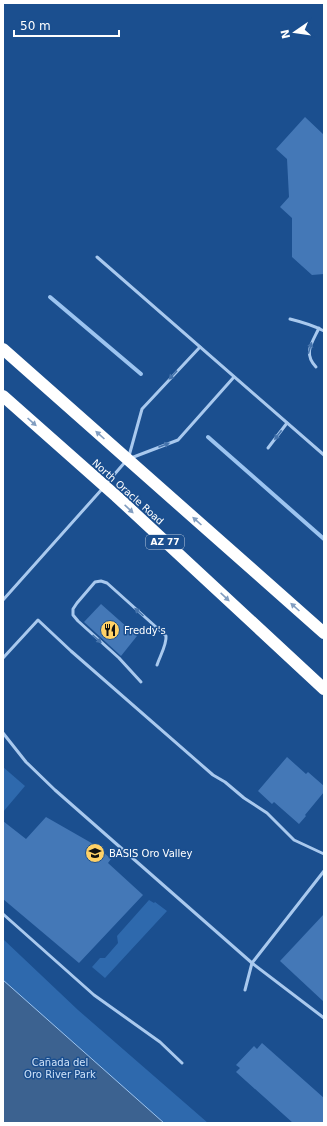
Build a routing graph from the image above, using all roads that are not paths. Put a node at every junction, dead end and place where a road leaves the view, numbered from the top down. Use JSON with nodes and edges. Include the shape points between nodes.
{"nodes":[{"id":1,"x":97,"y":257,"type":"dead end"},
{"id":2,"x":290,"y":319,"type":"dead end"},
{"id":3,"x":319,"y":328,"type":"junction"},
{"id":4,"x":324,"y":331,"type":"edge"},
{"id":5,"x":200,"y":347,"type":"junction"},
{"id":6,"x":3,"y":349,"type":"edge"},
{"id":7,"x":316,"y":367,"type":"dead end"},
{"id":8,"x":234,"y":377,"type":"junction"},
{"id":9,"x":3,"y":396,"type":"edge"},
{"id":10,"x":287,"y":423,"type":"junction"},
{"id":11,"x":268,"y":448,"type":"dead end"},
{"id":12,"x":324,"y":455,"type":"edge"},
{"id":13,"x":128,"y":459,"type":"junction"},
{"id":14,"x":104,"y":486,"type":"junction"},
{"id":15,"x":3,"y":600,"type":"edge"},
{"id":16,"x":324,"y":633,"type":"edge"},
{"id":17,"x":3,"y":658,"type":"edge"},
{"id":18,"x":158,"y":665,"type":"dead end"},
{"id":19,"x":141,"y":682,"type":"dead end"},
{"id":20,"x":324,"y":689,"type":"edge"},
{"id":21,"x":3,"y":732,"type":"edge"},
{"id":22,"x":324,"y":854,"type":"edge"},
{"id":23,"x":324,"y":871,"type":"edge"},
{"id":24,"x":3,"y":914,"type":"edge"},
{"id":25,"x":252,"y":963,"type":"junction"},
{"id":26,"x":245,"y":990,"type":"dead end"},
{"id":27,"x":324,"y":1018,"type":"edge"},
{"id":28,"x":182,"y":1063,"type":"dead end"}],
"edges":[{"from":1,"to":5,"type":"lane"},
{"from":2,"to":3,"type":"lane"},
{"from":3,"to":4,"type":"lane"},
{"from":7,"to":3,"type":"lane","one_way":true,"via":[[308,354]]},
{"from":5,"to":8,"type":"lane"},
{"from":5,"to":13,"type":"lane","one_way":true,"via":[[142,409]]},
{"from":13,"to":6,"type":"highway","one_way":true},
{"from":8,"to":10,"type":"lane"},
{"from":13,"to":8,"type":"lane","one_way":true,"via":[[178,440]]},
{"from":9,"to":14,"type":"highway","name":"North Oracle Road","number":"AZ 77","one_way":true},
{"from":10,"to":11,"type":"lane","one_way":true},
{"from":10,"to":12,"type":"lane"},
{"from":13,"to":14,"type":"lane"},
{"from":16,"to":13,"type":"highway","one_way":true},
{"from":14,"to":15,"type":"lane"},
{"from":14,"to":20,"type":"highway","name":"North Oracle Road","number":"AZ 77","one_way":true},
{"from":17,"to":22,"type":"lane","via":[[38,620],[213,775],[267,814],[294,840]]},
{"from":18,"to":19,"type":"lane","one_way":true,"via":[[166,636],[107,583],[101,580],[95,582],[73,610],[74,615]]},
{"from":21,"to":25,"type":"lane","via":[[26,762],[55,790]]},
{"from":23,"to":25,"type":"lane"},
{"from":24,"to":28,"type":"lane","via":[[94,995],[160,1042]]},
{"from":25,"to":26,"type":"lane"},
{"from":25,"to":27,"type":"lane"}]}
